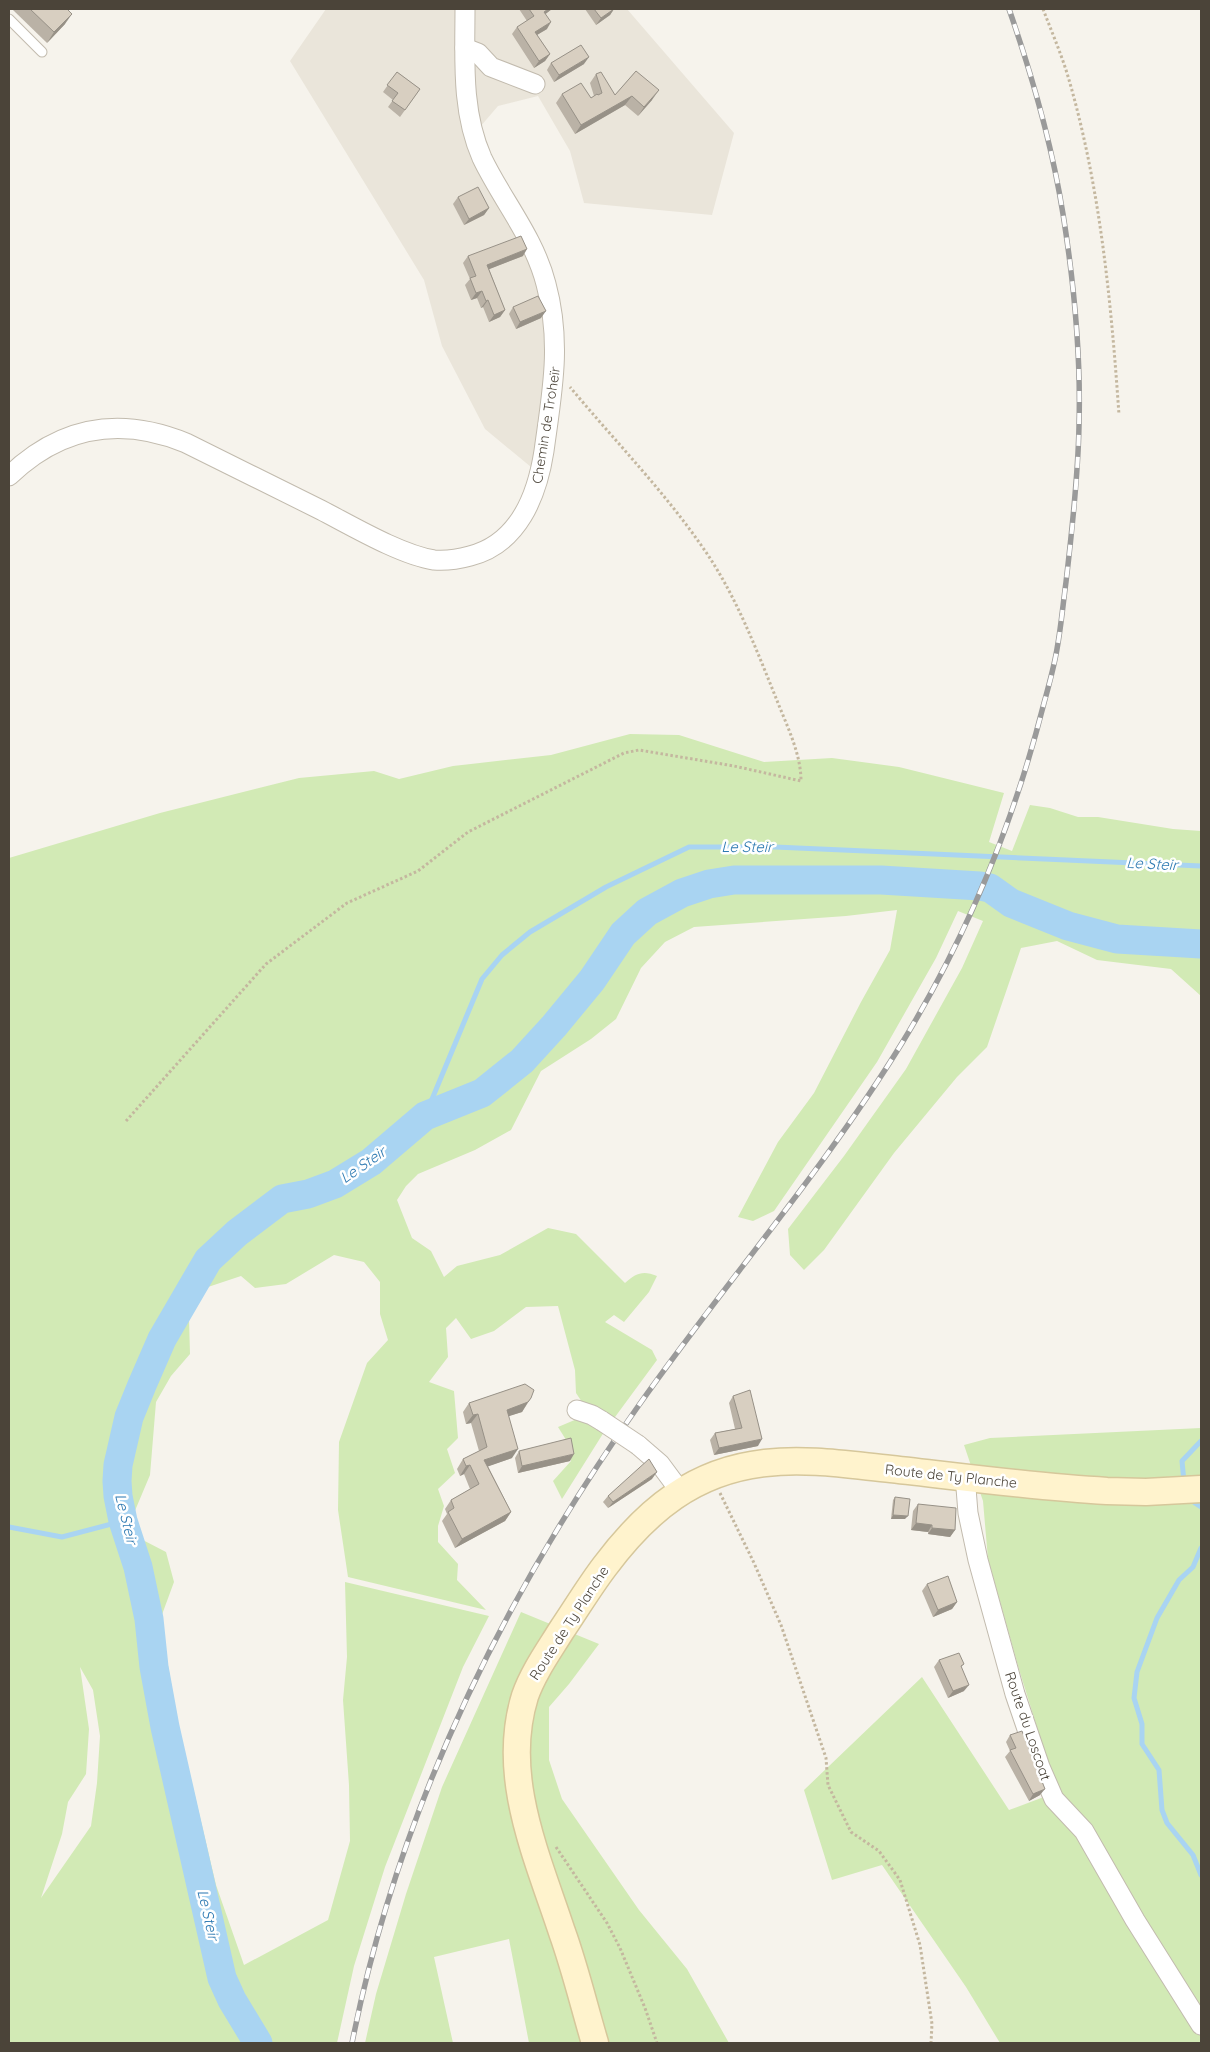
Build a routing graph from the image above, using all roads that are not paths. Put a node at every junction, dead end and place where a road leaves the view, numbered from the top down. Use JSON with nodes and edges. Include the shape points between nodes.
{"nodes":[{"id":1,"x":466,"y":9,"type":"edge"},
{"id":2,"x":9,"y":20,"type":"edge"},
{"id":3,"x":465,"y":48,"type":"junction"},
{"id":4,"x":42,"y":52,"type":"dead end"},
{"id":5,"x":535,"y":84,"type":"dead end"},
{"id":6,"x":9,"y":476,"type":"edge"},
{"id":7,"x":577,"y":1410,"type":"dead end"},
{"id":8,"x":967,"y":1477,"type":"junction"},
{"id":9,"x":1192,"y":1490,"type":"edge"},
{"id":10,"x":680,"y":1491,"type":"junction"},
{"id":11,"x":1201,"y":2025,"type":"edge"},
{"id":12,"x":596,"y":2043,"type":"edge"}],
"edges":[{"from":1,"to":3,"type":"street","name":"Chemin de Troheïr"},
{"from":2,"to":4,"type":"lane"},
{"from":3,"to":5,"type":"street","via":[[478,53],[491,67]]},
{"from":3,"to":6,"type":"street","name":"Chemin de Troheïr","via":[[469,110],[481,155],[532,247],[546,282],[556,347],[541,469],[535,492],[521,518],[500,543],[490,550],[463,558],[434,560],[415,555],[186,443],[145,430],[110,428],[77,434],[46,447]]},
{"from":7,"to":10,"type":"street","bridge":true,"via":[[602,1420],[638,1445],[660,1464]]},
{"from":8,"to":9,"type":"street","name":"Route de Ty Planche","via":[[1072,1489]]},
{"from":8,"to":10,"type":"street","name":"Route de Ty Planche","via":[[803,1461],[754,1464],[727,1470]]},
{"from":8,"to":11,"type":"street","name":"Route du Loscoat","via":[[966,1498],[978,1560],[1015,1694],[1040,1767],[1054,1799],[1084,1831]]},
{"from":10,"to":12,"type":"street","name":"Route de Ty Planche","via":[[652,1513],[613,1555],[586,1592],[529,1686],[518,1723],[516,1747],[530,1835]]}]}
